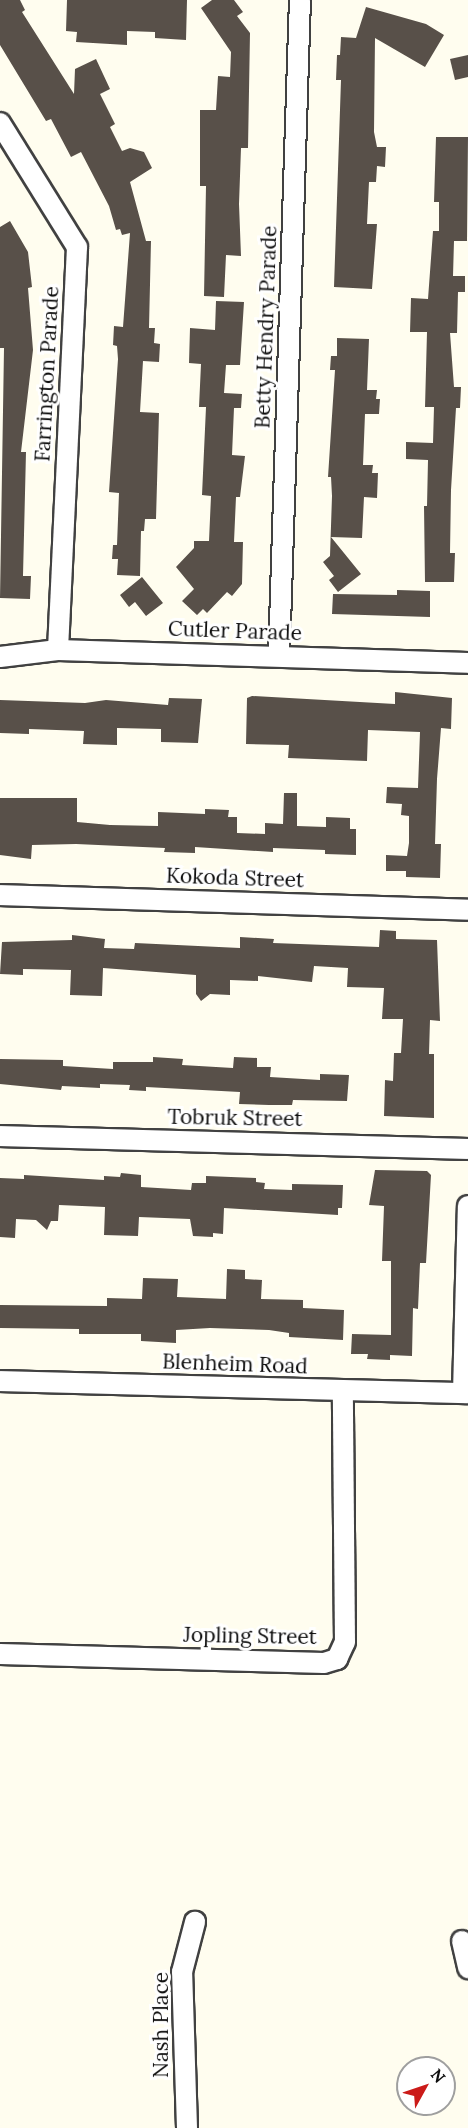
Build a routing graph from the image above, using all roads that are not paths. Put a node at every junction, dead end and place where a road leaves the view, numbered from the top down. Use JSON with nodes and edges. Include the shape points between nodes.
{"nodes":[{"id":1,"x":300,"y":0,"type":"edge"},
{"id":2,"x":0,"y":123,"type":"edge"},
{"id":3,"x":58,"y":650,"type":"junction"},
{"id":4,"x":279,"y":656,"type":"junction"},
{"id":5,"x":0,"y":657,"type":"edge"},
{"id":6,"x":468,"y":663,"type":"edge"},
{"id":7,"x":0,"y":895,"type":"edge"},
{"id":8,"x":468,"y":910,"type":"edge"},
{"id":9,"x":0,"y":1136,"type":"edge"},
{"id":10,"x":468,"y":1149,"type":"edge"},
{"id":11,"x":468,"y":1206,"type":"edge"},
{"id":12,"x":0,"y":1381,"type":"edge"},
{"id":13,"x":343,"y":1392,"type":"junction"},
{"id":14,"x":465,"y":1393,"type":"edge"},
{"id":15,"x":0,"y":1654,"type":"edge"},
{"id":16,"x":195,"y":1922,"type":"dead end"},
{"id":17,"x":462,"y":1941,"type":"dead end"},
{"id":18,"x":468,"y":1968,"type":"edge"},
{"id":19,"x":187,"y":2128,"type":"edge"}],
"edges":[{"from":1,"to":4,"type":"street","name":"Betty Hendry Parade"},
{"from":2,"to":3,"type":"street","name":"Farrington Parade","via":[[77,247]]},
{"from":3,"to":4,"type":"street","name":"Cutler Parade"},
{"from":3,"to":5,"type":"street","name":"Cutler Parade"},
{"from":4,"to":6,"type":"street","name":"Cutler Parade"},
{"from":7,"to":8,"type":"street","name":"Kokoda Street"},
{"from":9,"to":10,"type":"street","name":"Tobruk Street"},
{"from":11,"to":14,"type":"street"},
{"from":12,"to":13,"type":"street","name":"Blenheim Road"},
{"from":13,"to":14,"type":"street","name":"Blenheim Road"},
{"from":13,"to":15,"type":"street","name":"Jopling Street","via":[[345,1642],[337,1659],[324,1663]]},
{"from":16,"to":19,"type":"street","name":"Nash Place","via":[[182,1972]]},
{"from":17,"to":18,"type":"street"}]}
